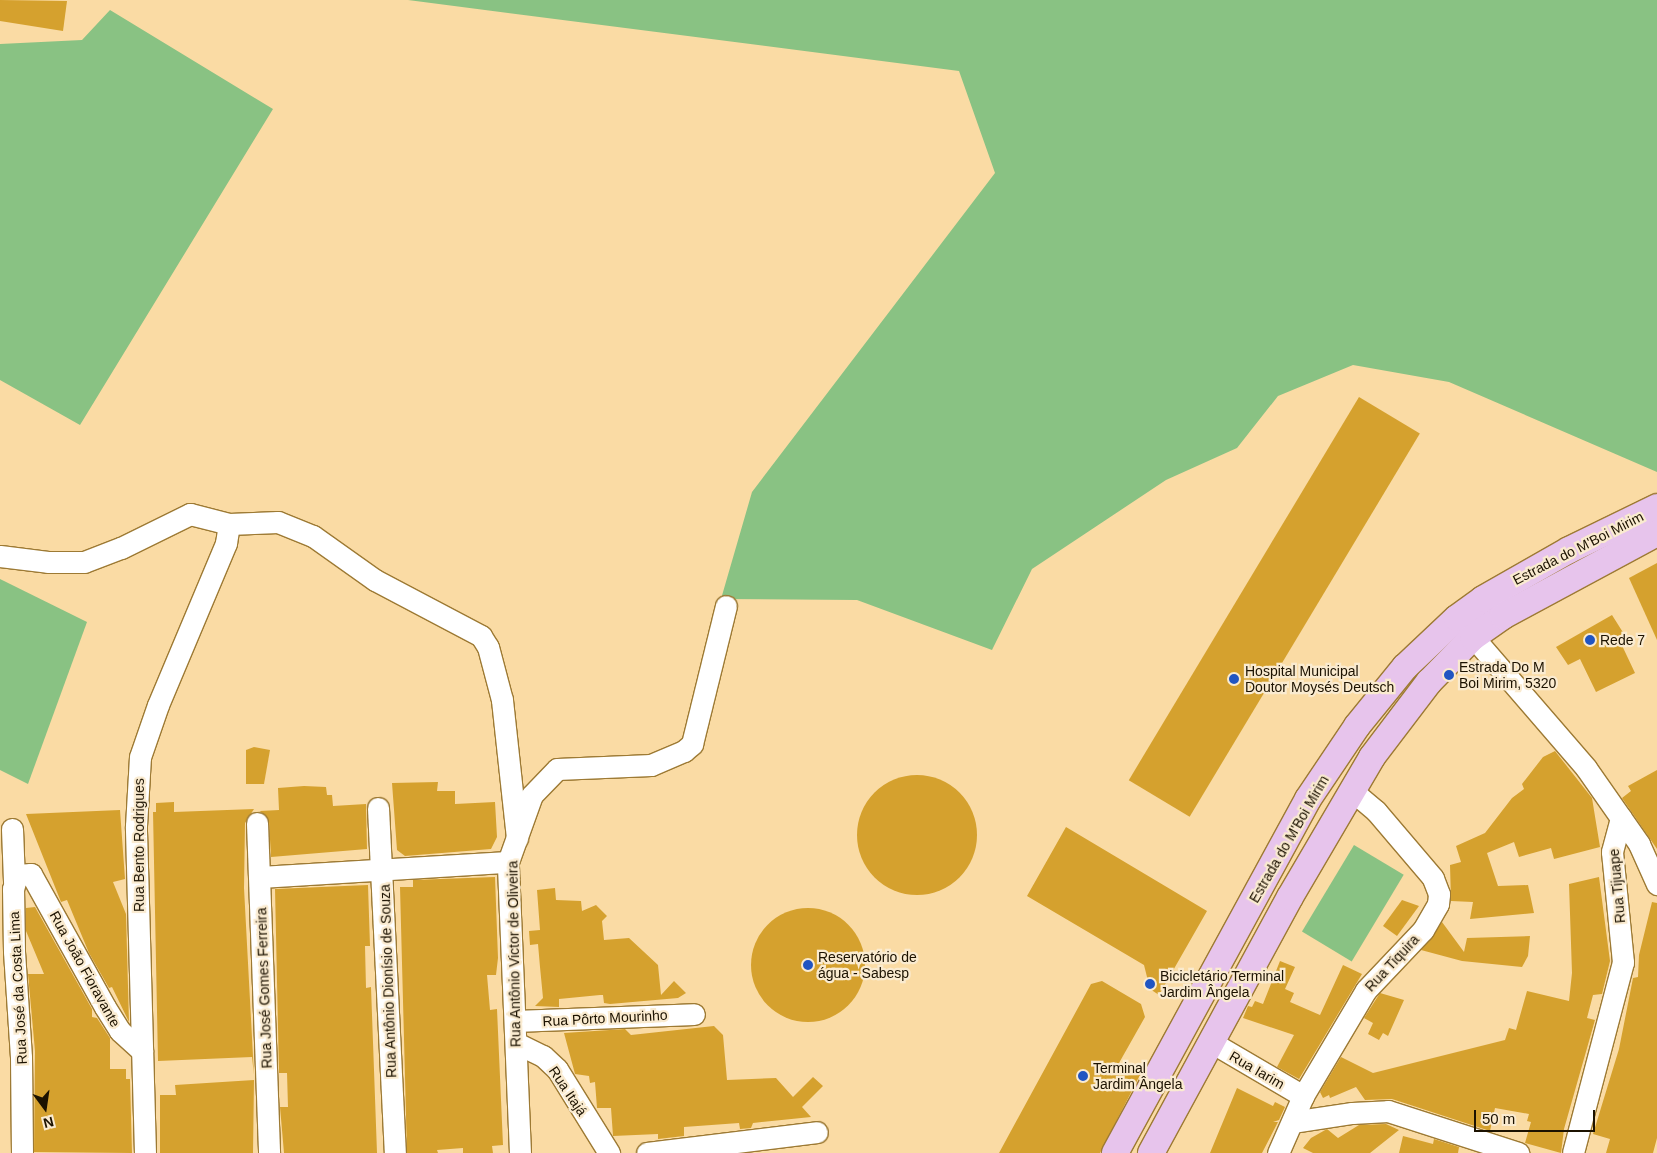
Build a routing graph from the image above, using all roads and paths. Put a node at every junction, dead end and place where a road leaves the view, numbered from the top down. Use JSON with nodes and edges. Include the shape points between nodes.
{"nodes":[{"id":1,"x":1657,"y":508,"type":"edge"},
{"id":2,"x":229,"y":524,"type":"junction"},
{"id":3,"x":1657,"y":533,"type":"edge"},
{"id":4,"x":0,"y":556,"type":"edge"},
{"id":5,"x":726,"y":606,"type":"dead end"},
{"id":6,"x":1474,"y":636,"type":"junction"},
{"id":7,"x":1324,"y":776,"type":"junction"},
{"id":8,"x":1352,"y":791,"type":"junction"},
{"id":9,"x":378,"y":808,"type":"dead end"},
{"id":10,"x":1621,"y":818,"type":"junction"},
{"id":11,"x":257,"y":823,"type":"dead end"},
{"id":12,"x":1331,"y":828,"type":"junction"},
{"id":13,"x":12,"y":829,"type":"dead end"},
{"id":14,"x":517,"y":838,"type":"junction"},
{"id":15,"x":508,"y":862,"type":"junction"},
{"id":16,"x":383,"y":871,"type":"junction"},
{"id":17,"x":260,"y":877,"type":"junction"},
{"id":18,"x":14,"y":882,"type":"junction"},
{"id":19,"x":1657,"y":884,"type":"edge"},
{"id":20,"x":1216,"y":970,"type":"junction"},
{"id":21,"x":1244,"y":981,"type":"junction"},
{"id":22,"x":694,"y":1014,"type":"dead end"},
{"id":23,"x":515,"y":1021,"type":"junction"},
{"id":24,"x":1211,"y":1042,"type":"junction"},
{"id":25,"x":516,"y":1043,"type":"junction"},
{"id":26,"x":142,"y":1051,"type":"junction"},
{"id":27,"x":1304,"y":1096,"type":"junction"},
{"id":28,"x":1292,"y":1122,"type":"junction"},
{"id":29,"x":817,"y":1132,"type":"dead end"},
{"id":30,"x":22,"y":1153,"type":"edge"},
{"id":31,"x":145,"y":1153,"type":"edge"},
{"id":32,"x":269,"y":1153,"type":"edge"},
{"id":33,"x":395,"y":1153,"type":"edge"},
{"id":34,"x":520,"y":1153,"type":"edge"},
{"id":35,"x":609,"y":1153,"type":"edge"},
{"id":36,"x":647,"y":1153,"type":"edge"},
{"id":37,"x":1115,"y":1153,"type":"edge"},
{"id":38,"x":1151,"y":1153,"type":"edge"},
{"id":39,"x":1278,"y":1153,"type":"edge"},
{"id":40,"x":1518,"y":1153,"type":"edge"},
{"id":41,"x":1573,"y":1153,"type":"edge"}],
"edges":[{"from":1,"to":7,"type":"main road","name":"Estrada do M'Boi Mirim","via":[[1513,580],[1457,618],[1393,681]]},
{"from":2,"to":4,"type":"street","via":[[190,514],[121,548],[84,562],[48,562]]},
{"from":2,"to":14,"type":"street","via":[[288,524],[313,536],[411,602],[481,636],[488,647],[502,700]]},
{"from":2,"to":26,"type":"street","name":"Rua Bento Rodrigues","via":[[226,543],[140,757],[136,826]]},
{"from":3,"to":6,"type":"main road","name":"Estrada do M'Boi Mirim","via":[[1507,613]]},
{"from":5,"to":14,"type":"street","name":"Rua Antônio Victor de Oliveira","via":[[692,744],[684,751],[651,765],[557,769],[532,795]]},
{"from":6,"to":8,"type":"main road","name":"Estrada do M'Boi Mirim","via":[[1448,660],[1397,721]]},
{"from":6,"to":10,"type":"street","via":[[1586,768]]},
{"from":7,"to":12,"type":"main road","via":[[1338,783],[1342,794]]},
{"from":7,"to":20,"type":"main road","name":"Estrada do M'Boi Mirim"},
{"from":8,"to":12,"type":"main road","name":"Estrada do M'Boi Mirim"},
{"from":8,"to":27,"type":"street","name":"Rua Tiquira","via":[[1410,848],[1434,878],[1439,894],[1438,904],[1423,930],[1366,990]]},
{"from":9,"to":16,"type":"street","name":"Rua Antônio Dionísio de Souza"},
{"from":10,"to":19,"type":"street","via":[[1639,844]]},
{"from":10,"to":41,"type":"street","name":"Rua Tijuape","via":[[1614,832],[1612,852],[1623,962]]},
{"from":11,"to":17,"type":"street","name":"Rua José Gomes Ferreira"},
{"from":12,"to":21,"type":"main road","name":"Estrada do M'Boi Mirim"},
{"from":13,"to":18,"type":"street","name":"Rua José da Costa Lima"},
{"from":14,"to":15,"type":"street","name":"Rua Antônio Victor de Oliveira"},
{"from":15,"to":16,"type":"street"},
{"from":15,"to":23,"type":"street","name":"Rua Antônio Victor de Oliveira"},
{"from":16,"to":17,"type":"street"},
{"from":16,"to":33,"type":"street","name":"Rua Antônio Dionísio de Souza"},
{"from":17,"to":32,"type":"street","name":"Rua José Gomes Ferreira"},
{"from":18,"to":26,"type":"street","name":"Rua João Fioravante","via":[[17,875],[31,874],[105,1008],[120,1031]]},
{"from":18,"to":30,"type":"street","name":"Rua José da Costa Lima"},
{"from":20,"to":21,"type":"main road","via":[[1218,981],[1228,988],[1237,987]]},
{"from":20,"to":37,"type":"main road","name":"Estrada do M'Boi Mirim"},
{"from":21,"to":24,"type":"main road","name":"Estrada do M'Boi Mirim"},
{"from":22,"to":23,"type":"street","name":"Rua Pôrto Mourinho"},
{"from":23,"to":25,"type":"street","name":"Rua Antônio Victor de Oliveira"},
{"from":24,"to":27,"type":"street","name":"Rua Iarim"},
{"from":24,"to":38,"type":"main road","name":"Estrada do M'Boi Mirim"},
{"from":25,"to":34,"type":"street","name":"Rua Antônio Victor de Oliveira"},
{"from":25,"to":35,"type":"street","name":"Rua Itajá","via":[[542,1056],[557,1069]]},
{"from":26,"to":31,"type":"street","name":"Rua Bento Rodrigues"},
{"from":27,"to":28,"type":"street","name":"Rua Tiquira"},
{"from":28,"to":39,"type":"street","name":"Rua Tiquira"},
{"from":28,"to":40,"type":"street","via":[[1388,1111]]},
{"from":29,"to":36,"type":"street"}]}
